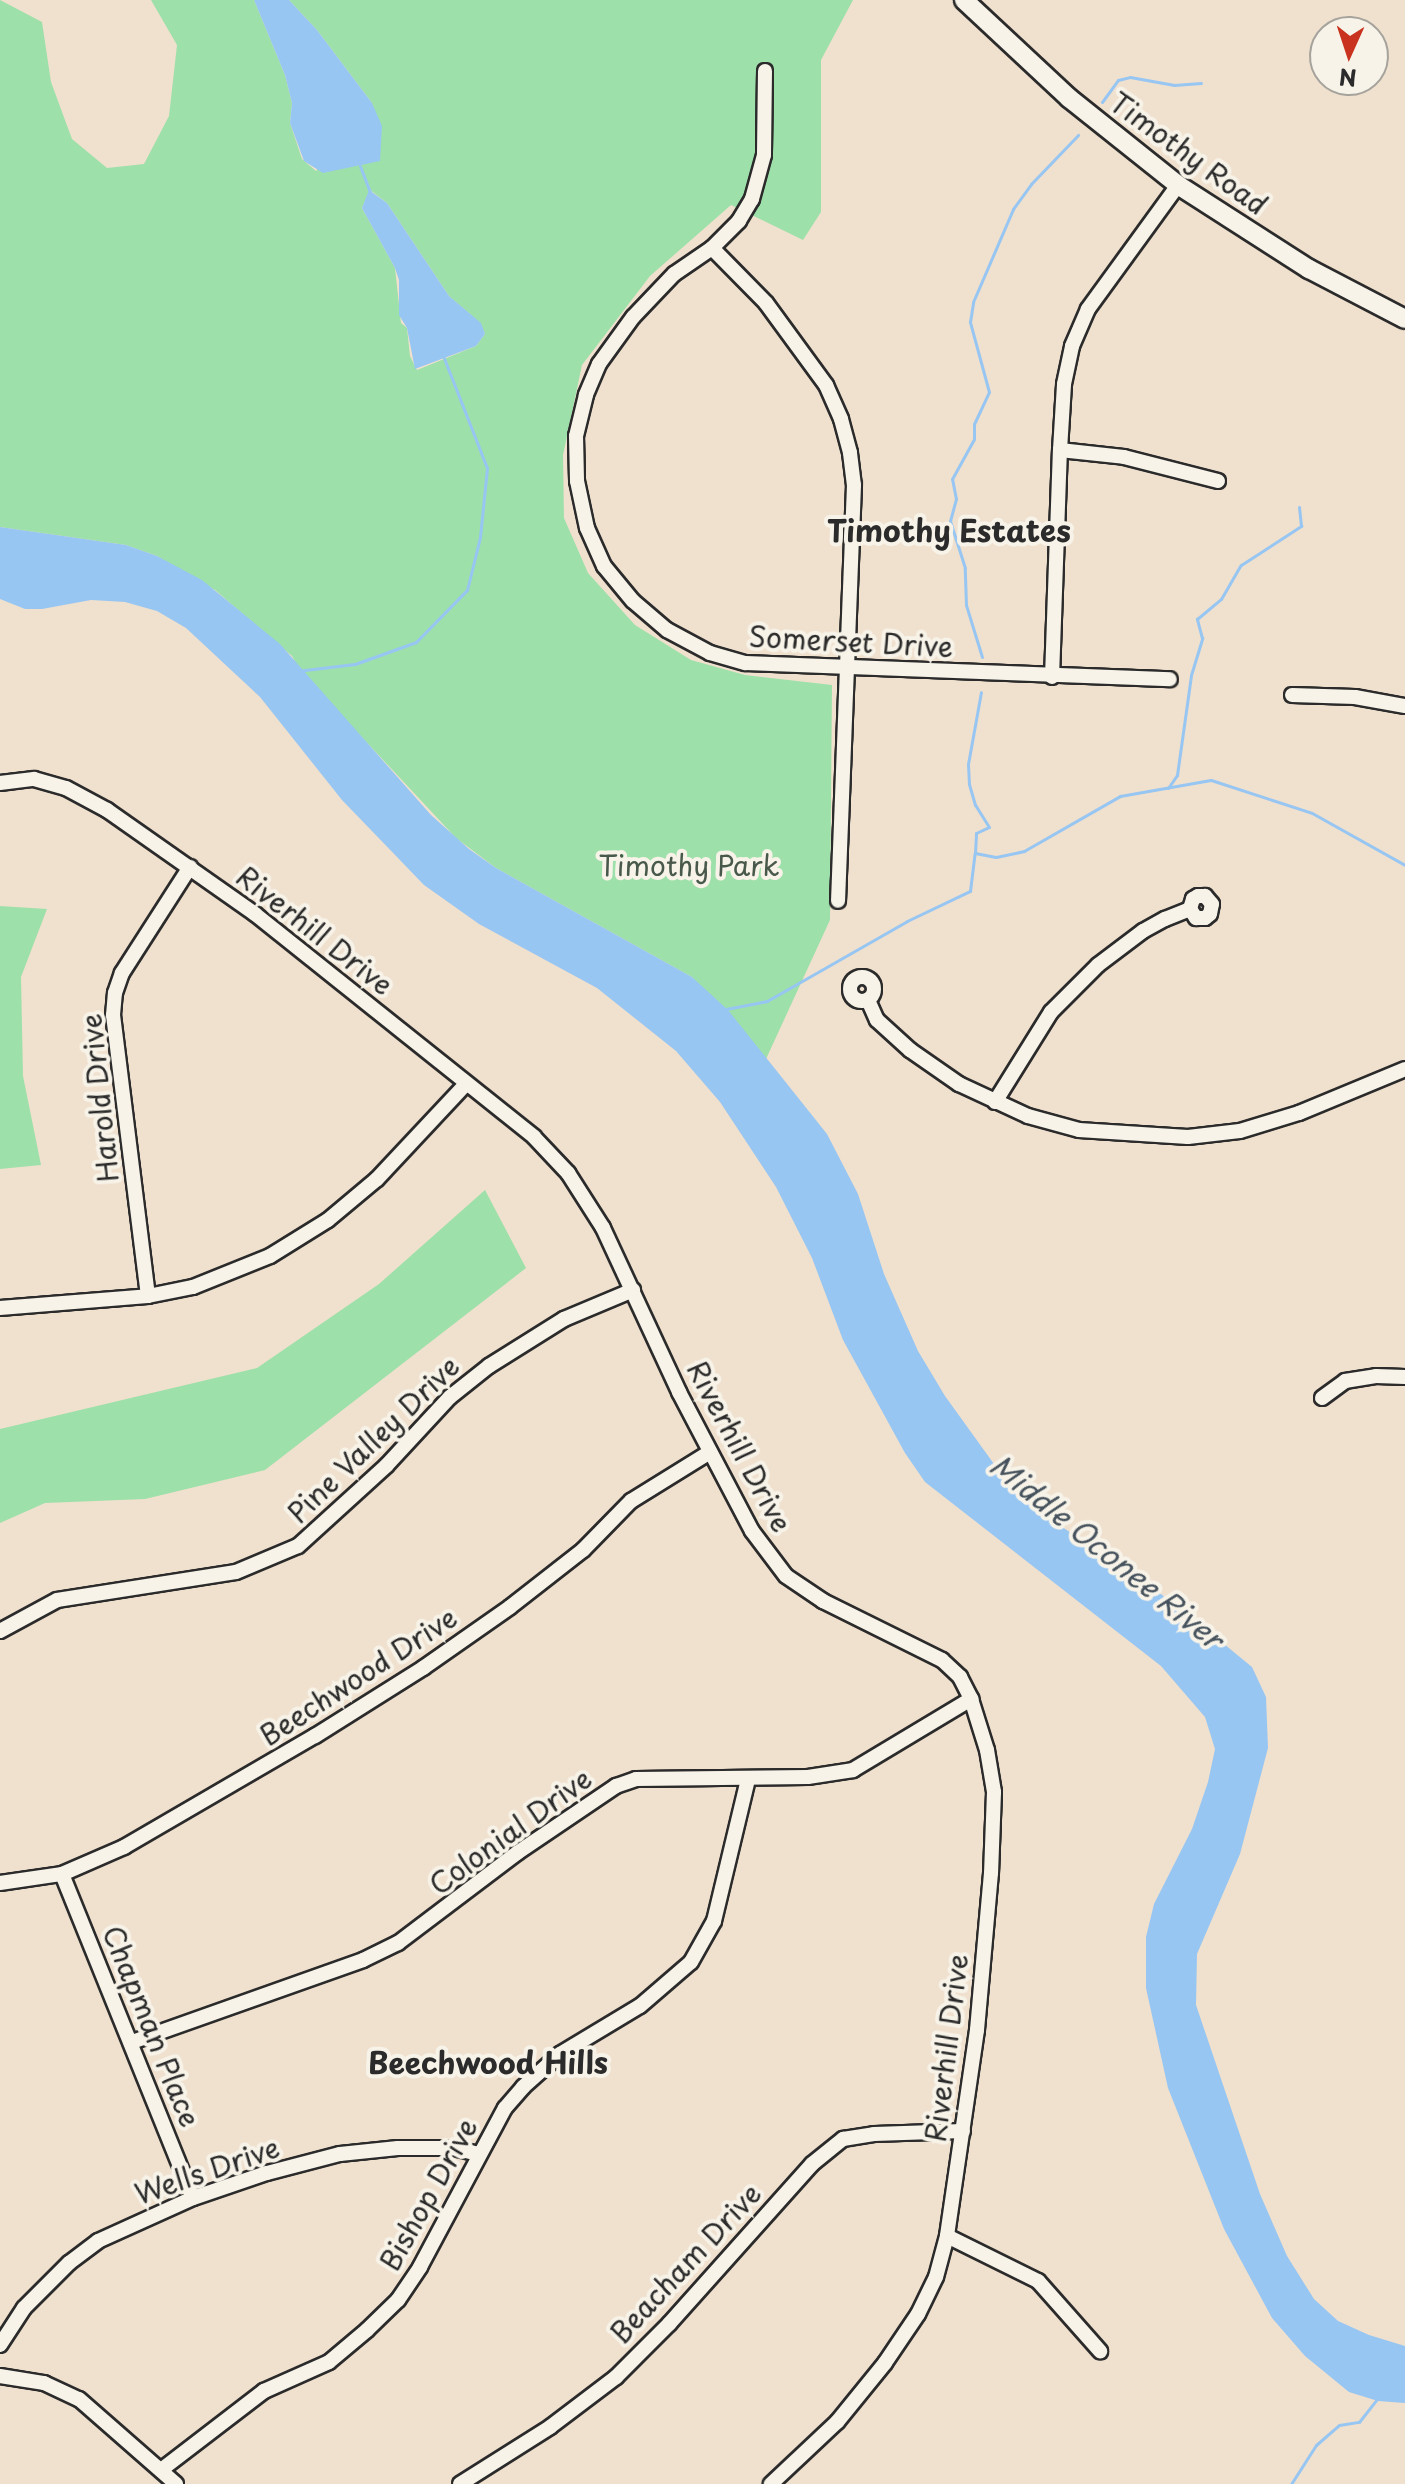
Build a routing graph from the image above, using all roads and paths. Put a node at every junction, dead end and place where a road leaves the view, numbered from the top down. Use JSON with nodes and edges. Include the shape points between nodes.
{"nodes":[{"id":1,"x":964,"y":0,"type":"edge"},
{"id":2,"x":765,"y":71,"type":"dead end"},
{"id":3,"x":1178,"y":185,"type":"junction"},
{"id":4,"x":712,"y":248,"type":"junction"},
{"id":5,"x":1405,"y":319,"type":"edge"},
{"id":6,"x":1060,"y":450,"type":"junction"},
{"id":7,"x":1218,"y":481,"type":"dead end"},
{"id":8,"x":847,"y":668,"type":"junction"},
{"id":9,"x":1052,"y":677,"type":"junction"},
{"id":10,"x":1170,"y":679,"type":"dead end"},
{"id":11,"x":1292,"y":695,"type":"dead end"},
{"id":12,"x":1405,"y":706,"type":"edge"},
{"id":13,"x":0,"y":783,"type":"edge"},
{"id":14,"x":190,"y":867,"type":"junction"},
{"id":15,"x":838,"y":901,"type":"dead end"},
{"id":16,"x":1190,"y":909,"type":"dead end"},
{"id":17,"x":868,"y":1000,"type":"dead end"},
{"id":18,"x":1405,"y":1069,"type":"edge"},
{"id":19,"x":465,"y":1085,"type":"junction"},
{"id":20,"x":995,"y":1102,"type":"junction"},
{"id":21,"x":633,"y":1290,"type":"junction"},
{"id":22,"x":148,"y":1296,"type":"junction"},
{"id":23,"x":0,"y":1308,"type":"edge"},
{"id":24,"x":1405,"y":1377,"type":"edge"},
{"id":25,"x":1322,"y":1398,"type":"dead end"},
{"id":26,"x":710,"y":1452,"type":"junction"},
{"id":27,"x":0,"y":1631,"type":"edge"},
{"id":28,"x":971,"y":1699,"type":"junction"},
{"id":29,"x":748,"y":1779,"type":"junction"},
{"id":30,"x":62,"y":1874,"type":"junction"},
{"id":31,"x":0,"y":1883,"type":"edge"},
{"id":32,"x":132,"y":2042,"type":"junction"},
{"id":33,"x":963,"y":2131,"type":"junction"},
{"id":34,"x":479,"y":2154,"type":"junction"},
{"id":35,"x":193,"y":2198,"type":"junction"},
{"id":36,"x":947,"y":2236,"type":"junction"},
{"id":37,"x":0,"y":2345,"type":"edge"},
{"id":38,"x":1100,"y":2351,"type":"dead end"},
{"id":39,"x":0,"y":2376,"type":"edge"},
{"id":40,"x":161,"y":2470,"type":"junction"},
{"id":41,"x":176,"y":2484,"type":"edge"},
{"id":42,"x":460,"y":2484,"type":"edge"},
{"id":43,"x":771,"y":2484,"type":"edge"}],
"edges":[{"from":1,"to":3,"type":"main road","name":"Timothy Road","via":[[1069,98]]},
{"from":2,"to":4,"type":"street","name":"Somerset Drive","via":[[761,177],[739,221]]},
{"from":3,"to":5,"type":"main road","name":"Timothy Road","via":[[1309,269]]},
{"from":3,"to":6,"type":"street","via":[[1078,328],[1066,375]]},
{"from":4,"to":8,"type":"street","via":[[775,316],[826,385],[841,419],[854,485]]},
{"from":4,"to":8,"type":"street","name":"Somerset Drive","via":[[661,286],[613,342],[591,379],[575,460],[587,528],[618,586],[648,616],[693,645],[746,663]]},
{"from":6,"to":7,"type":"street","via":[[1124,457]]},
{"from":6,"to":9,"type":"street"},
{"from":8,"to":9,"type":"street","name":"Somerset Drive"},
{"from":8,"to":15,"type":"street"},
{"from":9,"to":10,"type":"street","name":"Somerset Drive"},
{"from":11,"to":12,"type":"street","via":[[1355,697]]},
{"from":13,"to":14,"type":"street","name":"Riverhill Drive","via":[[34,779],[66,788]]},
{"from":14,"to":19,"type":"street","name":"Riverhill Drive"},
{"from":14,"to":22,"type":"street","name":"Harold Drive","via":[[122,973],[115,993],[113,1015]]},
{"from":16,"to":20,"type":"street","via":[[1143,931],[1098,965],[1051,1012]]},
{"from":17,"to":20,"type":"street","via":[[877,1020],[910,1050]]},
{"from":18,"to":20,"type":"street","via":[[1299,1113],[1217,1135],[1079,1130]]},
{"from":19,"to":21,"type":"street","name":"Riverhill Drive","via":[[534,1137],[568,1173]]},
{"from":19,"to":22,"type":"street","via":[[377,1179],[328,1220],[234,1273]]},
{"from":21,"to":26,"type":"street","name":"Riverhill Drive"},
{"from":21,"to":27,"type":"street","name":"Pine Valley Drive","via":[[564,1319],[489,1366],[450,1397],[386,1466],[298,1546],[236,1572],[57,1600]]},
{"from":22,"to":23,"type":"street"},
{"from":24,"to":25,"type":"street","via":[[1345,1381]]},
{"from":26,"to":28,"type":"street","name":"Riverhill Drive","via":[[752,1531],[786,1576],[823,1601],[942,1660],[960,1677]]},
{"from":26,"to":30,"type":"street","name":"Beechwood Drive","via":[[631,1501],[583,1550],[423,1668],[186,1813]]},
{"from":28,"to":29,"type":"street","name":"Colonial Drive","via":[[853,1770]]},
{"from":28,"to":33,"type":"street","name":"Riverhill Drive","via":[[994,1792],[977,2030]]},
{"from":29,"to":32,"type":"street","name":"Colonial Drive","via":[[636,1779],[616,1786],[398,1943]]},
{"from":29,"to":34,"type":"street","name":"Bishop Drive","via":[[714,1921],[697,1954],[670,1983],[560,2054],[523,2087]]},
{"from":30,"to":31,"type":"street","name":"Beechwood Drive"},
{"from":30,"to":32,"type":"street","name":"Chapman Place"},
{"from":32,"to":35,"type":"street","name":"Chapman Place"},
{"from":33,"to":36,"type":"street","name":"Riverhill Drive"},
{"from":33,"to":42,"type":"street","name":"Beacham Drive","via":[[843,2139],[812,2164],[616,2377]]},
{"from":34,"to":35,"type":"street","name":"Wells Drive","via":[[453,2148],[398,2148],[340,2154]]},
{"from":34,"to":40,"type":"street","name":"Bishop Drive","via":[[398,2300],[329,2362],[264,2391]]},
{"from":35,"to":37,"type":"street","name":"Wells Drive","via":[[98,2241],[69,2263],[24,2308]]},
{"from":36,"to":38,"type":"street","via":[[1038,2281]]},
{"from":36,"to":43,"type":"street","name":"Riverhill Drive","via":[[918,2314],[885,2363],[837,2422]]},
{"from":39,"to":40,"type":"street","via":[[62,2389]]},
{"from":40,"to":41,"type":"street"}]}
